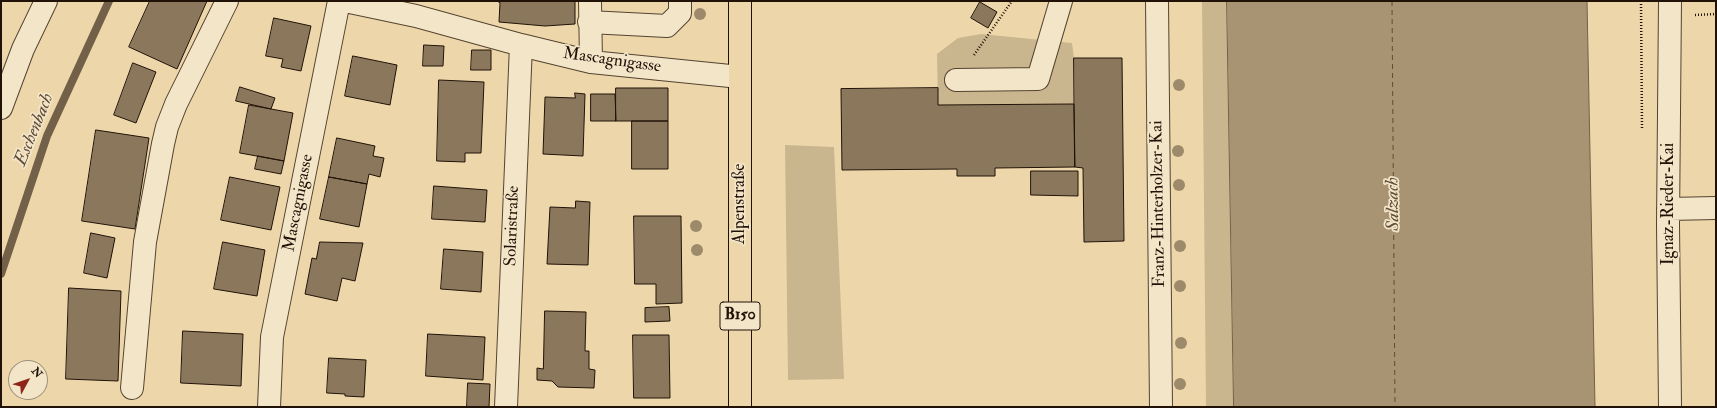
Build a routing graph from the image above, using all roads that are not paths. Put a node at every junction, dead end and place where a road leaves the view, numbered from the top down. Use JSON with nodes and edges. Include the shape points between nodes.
{"nodes":[{"id":1,"x":46,"y":1,"type":"edge"},
{"id":2,"x":227,"y":1,"type":"edge"},
{"id":3,"x":339,"y":1,"type":"edge"},
{"id":4,"x":345,"y":1,"type":"edge"},
{"id":5,"x":680,"y":1,"type":"edge"},
{"id":6,"x":740,"y":1,"type":"edge"},
{"id":7,"x":1061,"y":1,"type":"edge"},
{"id":8,"x":1157,"y":1,"type":"edge"},
{"id":9,"x":1670,"y":1,"type":"edge"},
{"id":10,"x":590,"y":11,"type":"edge"},
{"id":11,"x":521,"y":45,"type":"junction"},
{"id":12,"x":591,"y":62,"type":"junction"},
{"id":13,"x":740,"y":77,"type":"junction"},
{"id":14,"x":956,"y":80,"type":"road end"},
{"id":15,"x":1,"y":108,"type":"edge"},
{"id":16,"x":1668,"y":208,"type":"junction"},
{"id":17,"x":1716,"y":208,"type":"edge"},
{"id":18,"x":132,"y":388,"type":"dead end"},
{"id":19,"x":269,"y":407,"type":"edge"},
{"id":20,"x":506,"y":407,"type":"edge"},
{"id":21,"x":740,"y":407,"type":"edge"},
{"id":22,"x":1161,"y":407,"type":"edge"},
{"id":23,"x":1670,"y":407,"type":"edge"}],
"edges":[{"from":1,"to":15,"type":"street","via":[[23,49]]},
{"from":2,"to":18,"type":"street","via":[[167,127],[145,242]]},
{"from":3,"to":19,"type":"street","name":"Mascagnigasse","via":[[272,337]]},
{"from":4,"to":11,"type":"street","name":"Mascagnigasse","via":[[416,16]]},
{"from":5,"to":10,"type":"street","via":[[680,13],[667,26]]},
{"from":6,"to":13,"type":"main road","name":"Alpenstraße","number":"B150"},
{"from":7,"to":14,"type":"street","via":[[1038,79]]},
{"from":8,"to":22,"type":"street","name":"Franz-Hinterholzer-Kai"},
{"from":9,"to":16,"type":"street","name":"Ignaz-Rieder-Kai"},
{"from":10,"to":12,"type":"street"},
{"from":11,"to":12,"type":"street","name":"Mascagnigasse"},
{"from":11,"to":20,"type":"street","name":"Solaristraße"},
{"from":12,"to":13,"type":"street","name":"Mascagnigasse"},
{"from":13,"to":21,"type":"main road","name":"Alpenstraße","number":"B150"},
{"from":16,"to":17,"type":"street"},
{"from":16,"to":23,"type":"street","name":"Ignaz-Rieder-Kai"}]}
